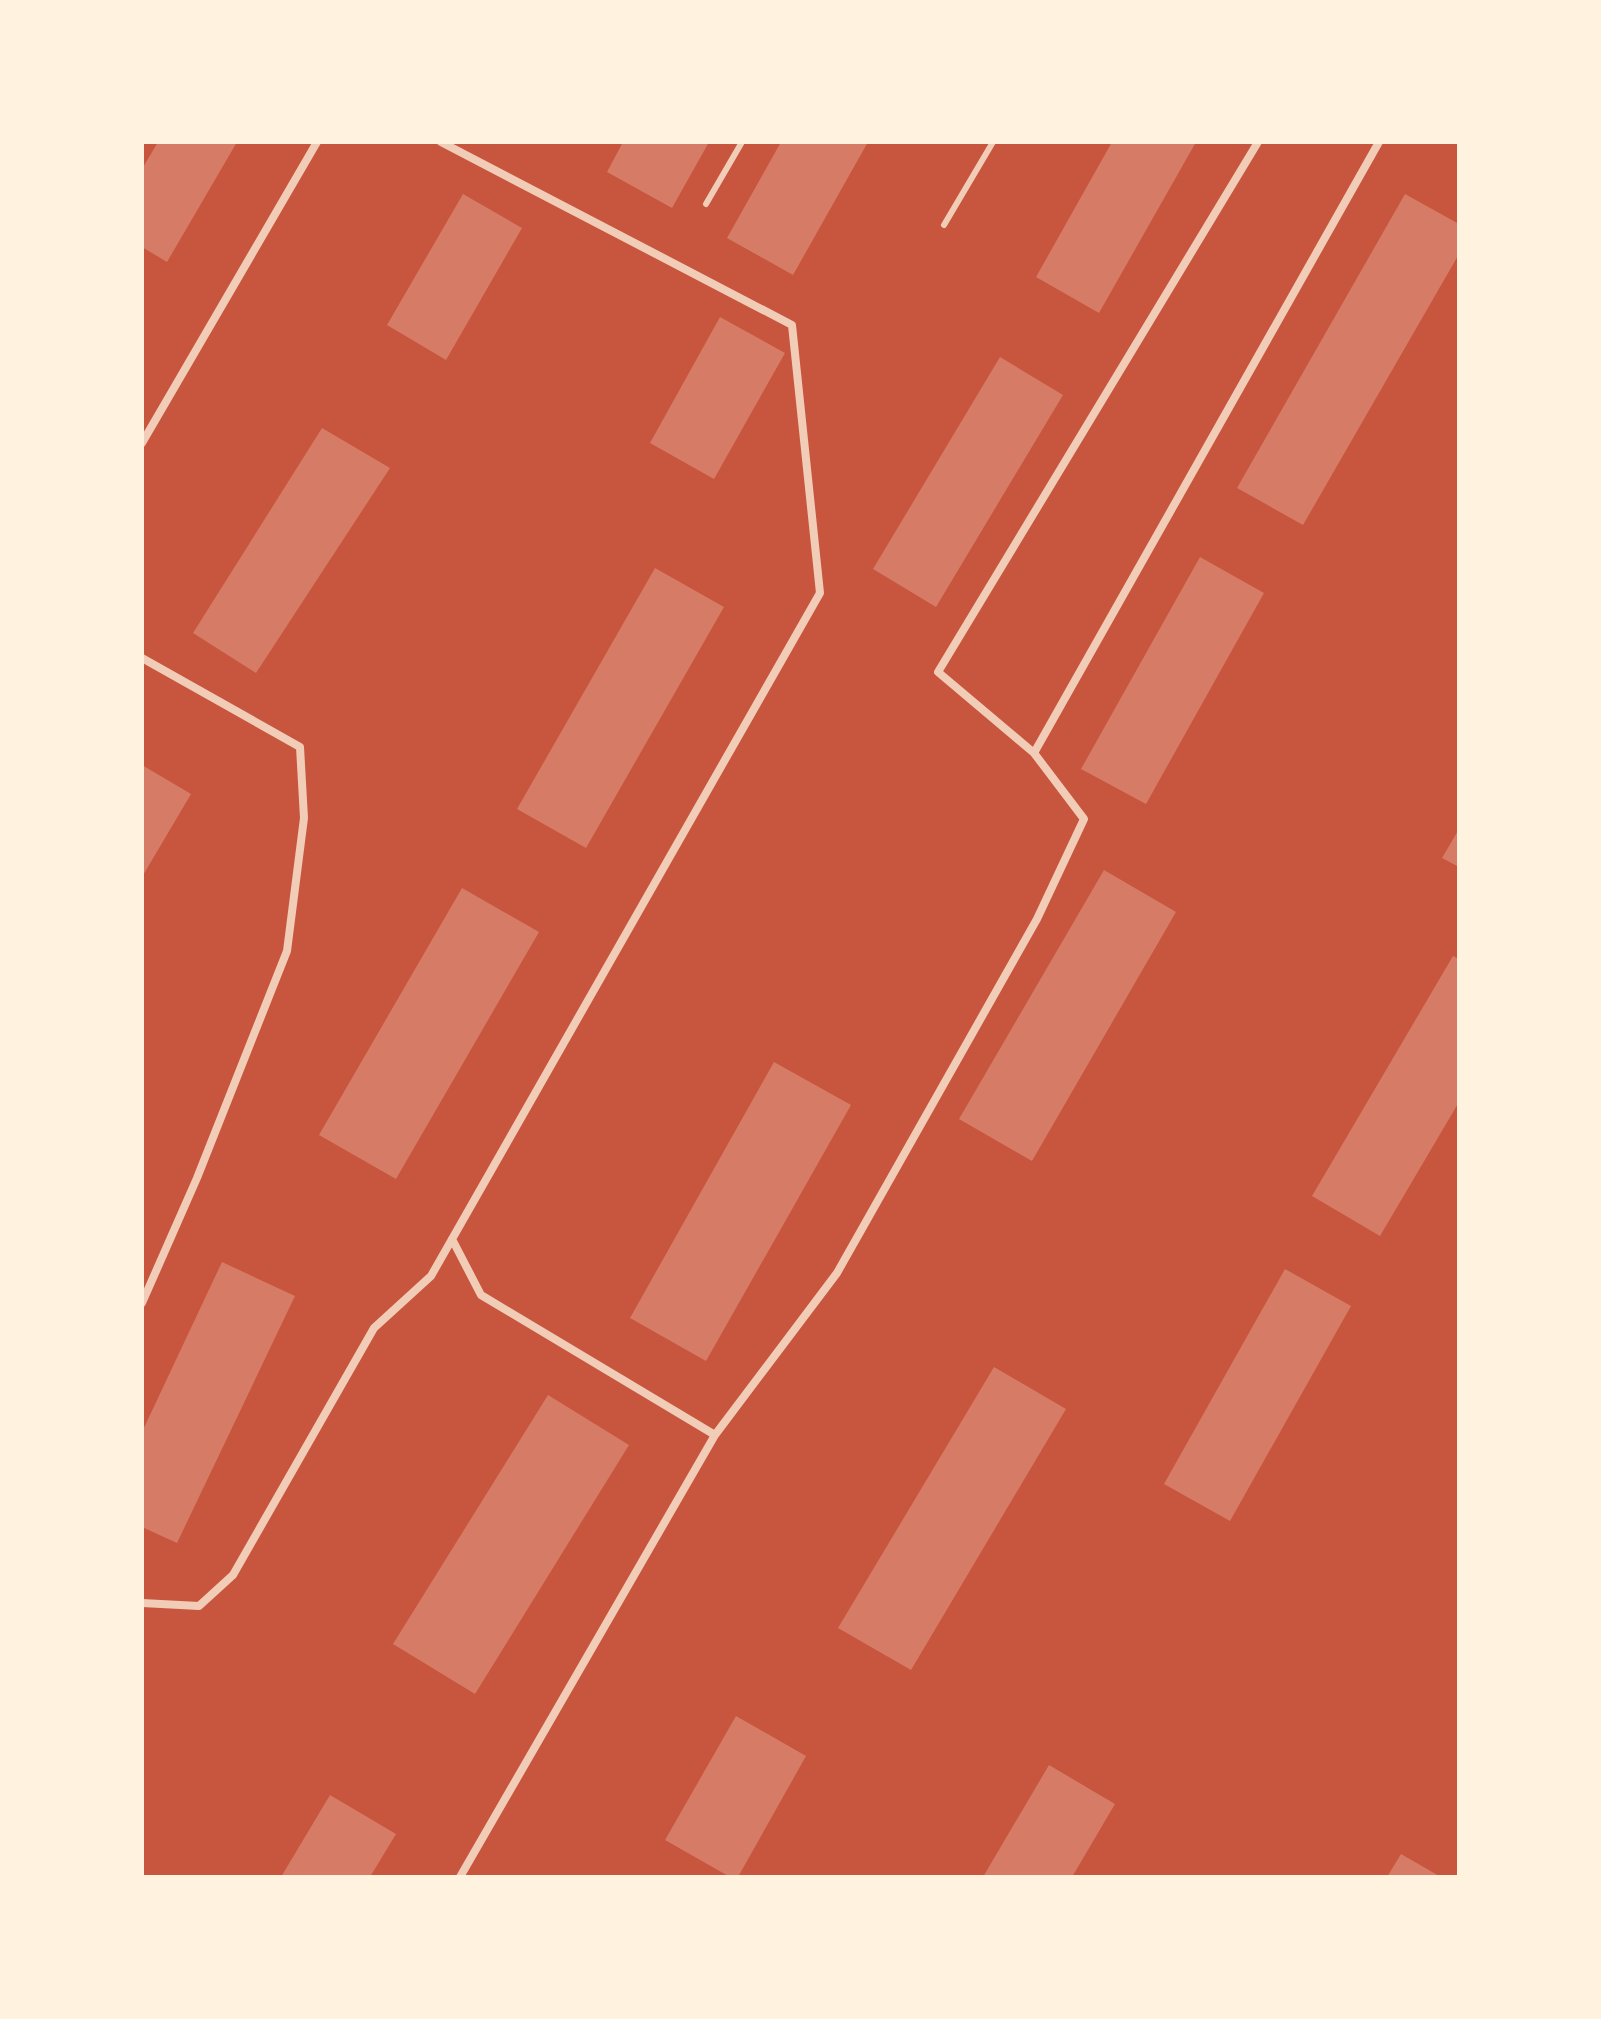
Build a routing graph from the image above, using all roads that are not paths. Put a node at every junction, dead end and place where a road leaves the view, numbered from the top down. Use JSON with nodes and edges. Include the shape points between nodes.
{"nodes":[{"id":1,"x":317,"y":142,"type":"edge"},
{"id":2,"x":441,"y":142,"type":"edge"},
{"id":3,"x":742,"y":142,"type":"edge"},
{"id":4,"x":993,"y":142,"type":"edge"},
{"id":5,"x":1258,"y":142,"type":"edge"},
{"id":6,"x":1379,"y":142,"type":"edge"},
{"id":7,"x":706,"y":204,"type":"dead end"},
{"id":8,"x":944,"y":225,"type":"dead end"},
{"id":9,"x":142,"y":443,"type":"edge"},
{"id":10,"x":142,"y":658,"type":"edge"},
{"id":11,"x":1034,"y":753,"type":"junction"},
{"id":12,"x":452,"y":1239,"type":"junction"},
{"id":13,"x":142,"y":1303,"type":"edge"},
{"id":14,"x":715,"y":1435,"type":"junction"},
{"id":15,"x":142,"y":1603,"type":"edge"},
{"id":16,"x":460,"y":1877,"type":"edge"}],
"edges":[{"from":1,"to":9,"type":"street"},
{"from":2,"to":12,"type":"street","via":[[792,325],[820,593]]},
{"from":3,"to":7,"type":"lane"},
{"from":4,"to":8,"type":"lane"},
{"from":5,"to":11,"type":"street","via":[[938,672]]},
{"from":6,"to":11,"type":"street"},
{"from":10,"to":13,"type":"street","via":[[300,747],[304,818],[287,951]]},
{"from":11,"to":14,"type":"street","via":[[1084,819],[1037,919],[837,1273]]},
{"from":12,"to":14,"type":"street","via":[[481,1295]]},
{"from":12,"to":15,"type":"street","via":[[431,1276],[374,1328],[233,1575],[199,1606]]},
{"from":14,"to":16,"type":"street"}]}
